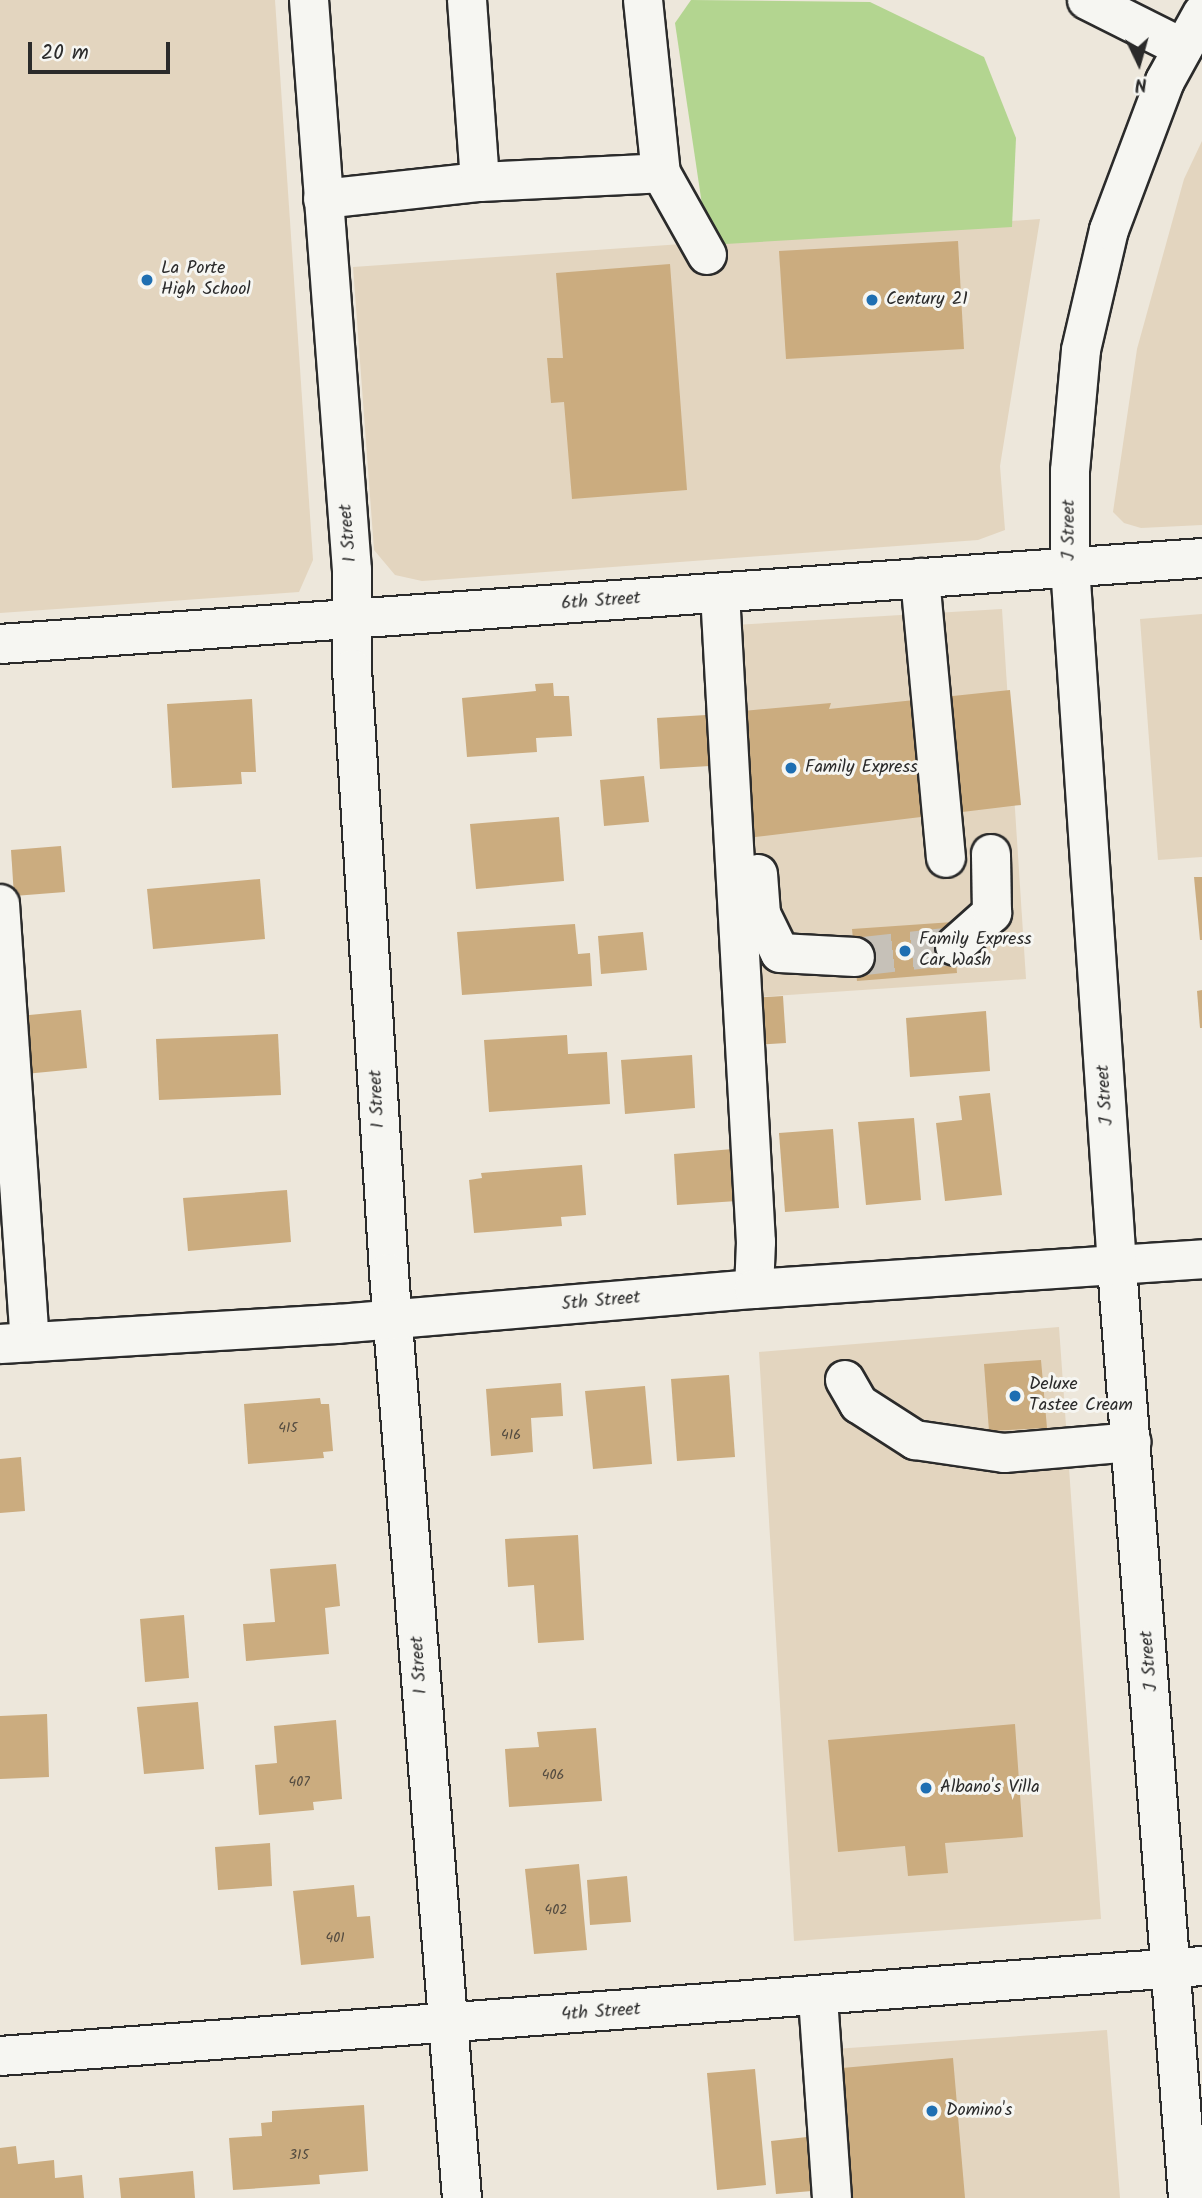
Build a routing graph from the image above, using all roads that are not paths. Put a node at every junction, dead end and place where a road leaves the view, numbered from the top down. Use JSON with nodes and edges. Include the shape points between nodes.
{"nodes":[{"id":1,"x":309,"y":0,"type":"edge"},
{"id":2,"x":467,"y":0,"type":"edge"},
{"id":3,"x":643,"y":0,"type":"edge"},
{"id":4,"x":1087,"y":0,"type":"edge"},
{"id":5,"x":1202,"y":14,"type":"edge"},
{"id":6,"x":1183,"y":48,"type":"junction"},
{"id":7,"x":661,"y":173,"type":"junction"},
{"id":8,"x":480,"y":182,"type":"junction"},
{"id":9,"x":323,"y":199,"type":"junction"},
{"id":10,"x":708,"y":255,"type":"dead end"},
{"id":11,"x":1202,"y":558,"type":"edge"},
{"id":12,"x":1070,"y":566,"type":"junction"},
{"id":13,"x":920,"y":578,"type":"junction"},
{"id":14,"x":720,"y":593,"type":"junction"},
{"id":15,"x":352,"y":620,"type":"junction"},
{"id":16,"x":0,"y":644,"type":"edge"},
{"id":17,"x":991,"y":854,"type":"dead end"},
{"id":18,"x":946,"y":858,"type":"dead end"},
{"id":19,"x":758,"y":873,"type":"dead end"},
{"id":20,"x":0,"y":904,"type":"edge"},
{"id":21,"x":955,"y":946,"type":"tunnel mouth"},
{"id":22,"x":855,"y":957,"type":"tunnel mouth"},
{"id":23,"x":2,"y":961,"type":"edge"},
{"id":24,"x":1202,"y":1259,"type":"edge"},
{"id":25,"x":1117,"y":1266,"type":"junction"},
{"id":26,"x":754,"y":1289,"type":"junction"},
{"id":27,"x":393,"y":1319,"type":"junction"},
{"id":28,"x":15,"y":1343,"type":"edge"},
{"id":29,"x":845,"y":1380,"type":"dead end"},
{"id":30,"x":1132,"y":1442,"type":"junction"},
{"id":31,"x":1187,"y":1968,"type":"edge"},
{"id":32,"x":818,"y":1998,"type":"junction"},
{"id":33,"x":449,"y":2024,"type":"junction"},
{"id":34,"x":0,"y":2056,"type":"edge"},
{"id":35,"x":462,"y":2198,"type":"edge"},
{"id":36,"x":832,"y":2198,"type":"edge"},
{"id":37,"x":1188,"y":2198,"type":"edge"}],
"edges":[{"from":1,"to":9,"type":"street","name":"I Street"},
{"from":2,"to":8,"type":"street"},
{"from":3,"to":7,"type":"street"},
{"from":4,"to":6,"type":"street"},
{"from":5,"to":6,"type":"street","name":"J Street"},
{"from":6,"to":12,"type":"street","name":"J Street","via":[[1109,230],[1081,349],[1070,471]]},
{"from":7,"to":8,"type":"street"},
{"from":7,"to":10,"type":"street"},
{"from":8,"to":9,"type":"street"},
{"from":9,"to":15,"type":"street","name":"I Street"},
{"from":11,"to":12,"type":"street","name":"6th Street"},
{"from":12,"to":13,"type":"street","name":"6th Street"},
{"from":12,"to":25,"type":"street","name":"J Street"},
{"from":13,"to":14,"type":"street","name":"6th Street"},
{"from":13,"to":18,"type":"street"},
{"from":14,"to":15,"type":"street","name":"6th Street"},
{"from":14,"to":26,"type":"street","via":[[756,1242]]},
{"from":15,"to":16,"type":"street","name":"6th Street"},
{"from":15,"to":27,"type":"street","name":"I Street"},
{"from":17,"to":21,"type":"street","via":[[992,913]]},
{"from":19,"to":22,"type":"street","via":[[761,915],[780,953]]},
{"from":20,"to":23,"type":"street"},
{"from":23,"to":28,"type":"street"},
{"from":24,"to":25,"type":"street","name":"5th Street"},
{"from":25,"to":26,"type":"street","name":"5th Street"},
{"from":25,"to":30,"type":"street","name":"J Street"},
{"from":26,"to":27,"type":"street","name":"5th Street"},
{"from":27,"to":28,"type":"street","name":"5th Street"},
{"from":27,"to":33,"type":"street","name":"I Street"},
{"from":29,"to":30,"type":"street","via":[[859,1404],[915,1440],[1004,1453]]},
{"from":30,"to":31,"type":"street","name":"J Street"},
{"from":31,"to":32,"type":"street","name":"4th Street"},
{"from":31,"to":37,"type":"street","name":"J Street"},
{"from":32,"to":33,"type":"street","name":"4th Street"},
{"from":32,"to":36,"type":"street"},
{"from":33,"to":34,"type":"street","name":"4th Street"},
{"from":33,"to":35,"type":"street","name":"I Street"}]}
